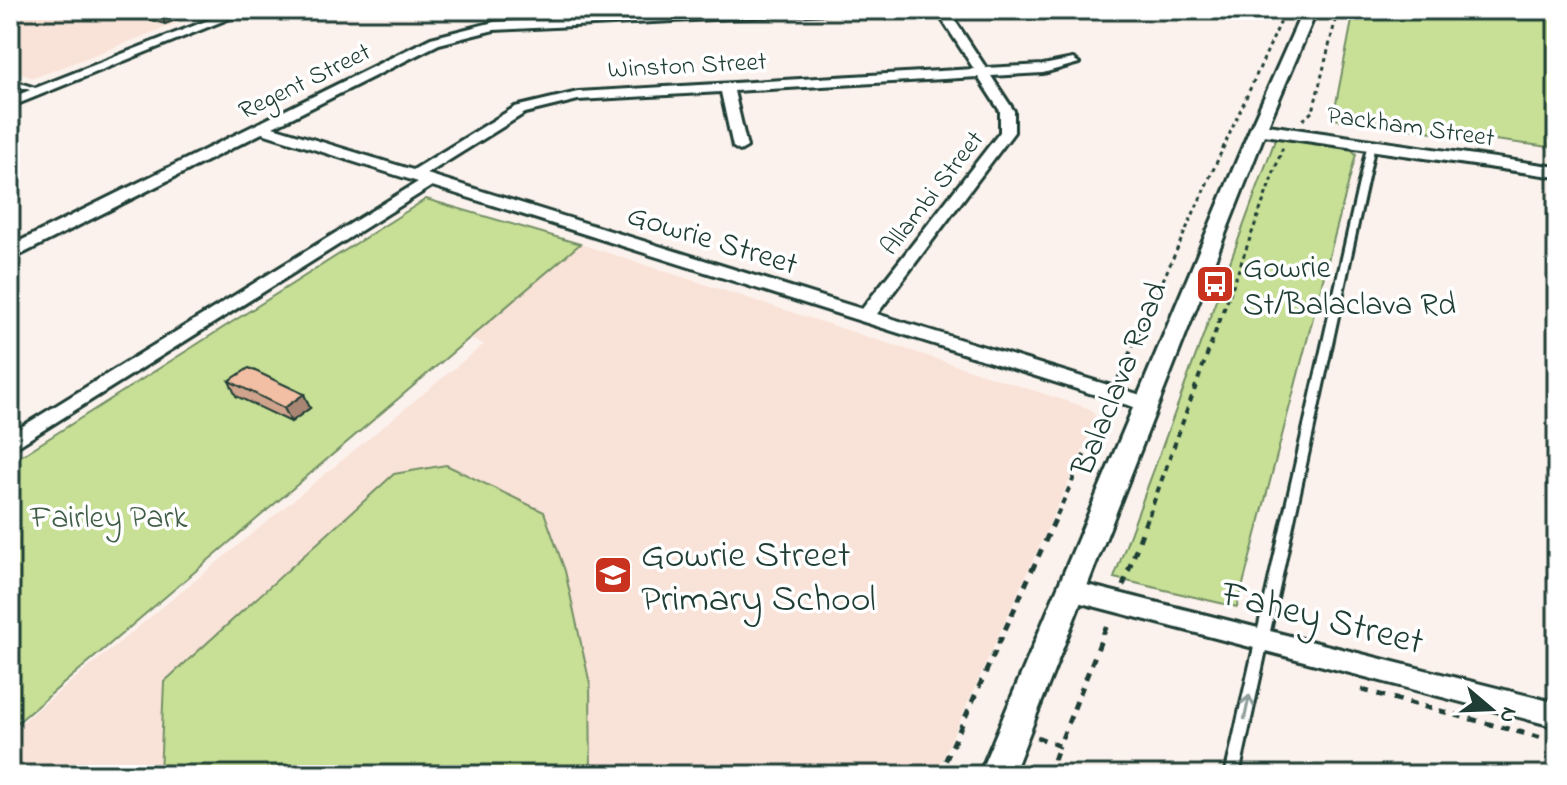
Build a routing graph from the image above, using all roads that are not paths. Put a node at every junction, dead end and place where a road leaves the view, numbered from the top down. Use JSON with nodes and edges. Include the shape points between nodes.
{"nodes":[{"id":1,"x":244,"y":10,"type":"edge"},
{"id":2,"x":553,"y":10,"type":"edge"},
{"id":3,"x":830,"y":10,"type":"edge"},
{"id":4,"x":942,"y":10,"type":"edge"},
{"id":5,"x":1310,"y":10,"type":"edge"},
{"id":6,"x":552,"y":24,"type":"junction"},
{"id":7,"x":1073,"y":63,"type":"dead end"},
{"id":8,"x":982,"y":72,"type":"junction"},
{"id":9,"x":10,"y":82,"type":"edge"},
{"id":10,"x":727,"y":87,"type":"junction"},
{"id":11,"x":40,"y":91,"type":"junction"},
{"id":12,"x":10,"y":103,"type":"edge"},
{"id":13,"x":262,"y":128,"type":"junction"},
{"id":14,"x":1258,"y":129,"type":"junction"},
{"id":15,"x":1371,"y":145,"type":"junction"},
{"id":16,"x":740,"y":147,"type":"dead end"},
{"id":17,"x":1557,"y":172,"type":"edge"},
{"id":18,"x":422,"y":178,"type":"junction"},
{"id":19,"x":10,"y":253,"type":"edge"},
{"id":20,"x":865,"y":317,"type":"junction"},
{"id":21,"x":1147,"y":404,"type":"junction"},
{"id":22,"x":10,"y":444,"type":"edge"},
{"id":23,"x":1071,"y":591,"type":"junction"},
{"id":24,"x":1262,"y":640,"type":"junction"},
{"id":25,"x":1557,"y":715,"type":"edge"},
{"id":26,"x":996,"y":775,"type":"edge"},
{"id":27,"x":1232,"y":775,"type":"edge"}],
"edges":[{"from":1,"to":11,"type":"street"},
{"from":2,"to":6,"type":"street"},
{"from":3,"to":6,"type":"street","name":"Regent Street"},
{"from":4,"to":8,"type":"street","name":"Allambi Street"},
{"from":5,"to":14,"type":"street","name":"Balaclava Road"},
{"from":6,"to":13,"type":"street","name":"Regent Street","via":[[494,26],[435,41]]},
{"from":7,"to":8,"type":"street","name":"Winston Street"},
{"from":8,"to":10,"type":"street","name":"Winston Street"},
{"from":8,"to":20,"type":"street","name":"Allambi Street","via":[[1007,111],[1007,132]]},
{"from":9,"to":11,"type":"lane"},
{"from":10,"to":16,"type":"street"},
{"from":10,"to":18,"type":"street","name":"Winston Street","via":[[578,96],[520,110]]},
{"from":11,"to":12,"type":"street"},
{"from":13,"to":18,"type":"street","name":"Gowrie Street"},
{"from":13,"to":19,"type":"street","name":"Regent Street"},
{"from":14,"to":15,"type":"street","name":"Packham Street"},
{"from":14,"to":21,"type":"street","name":"Balaclava Road"},
{"from":15,"to":17,"type":"street","name":"Packham Street"},
{"from":15,"to":24,"type":"lane"},
{"from":18,"to":20,"type":"street","name":"Gowrie Street"},
{"from":18,"to":22,"type":"street","name":"Winston Street"},
{"from":20,"to":21,"type":"street","name":"Gowrie Street"},
{"from":21,"to":23,"type":"street","name":"Balaclava Road"},
{"from":23,"to":24,"type":"street","name":"Fahey Street"},
{"from":23,"to":26,"type":"street","name":"Balaclava Road"},
{"from":24,"to":25,"type":"street","name":"Fahey Street"},
{"from":27,"to":24,"type":"lane","one_way":true}]}
